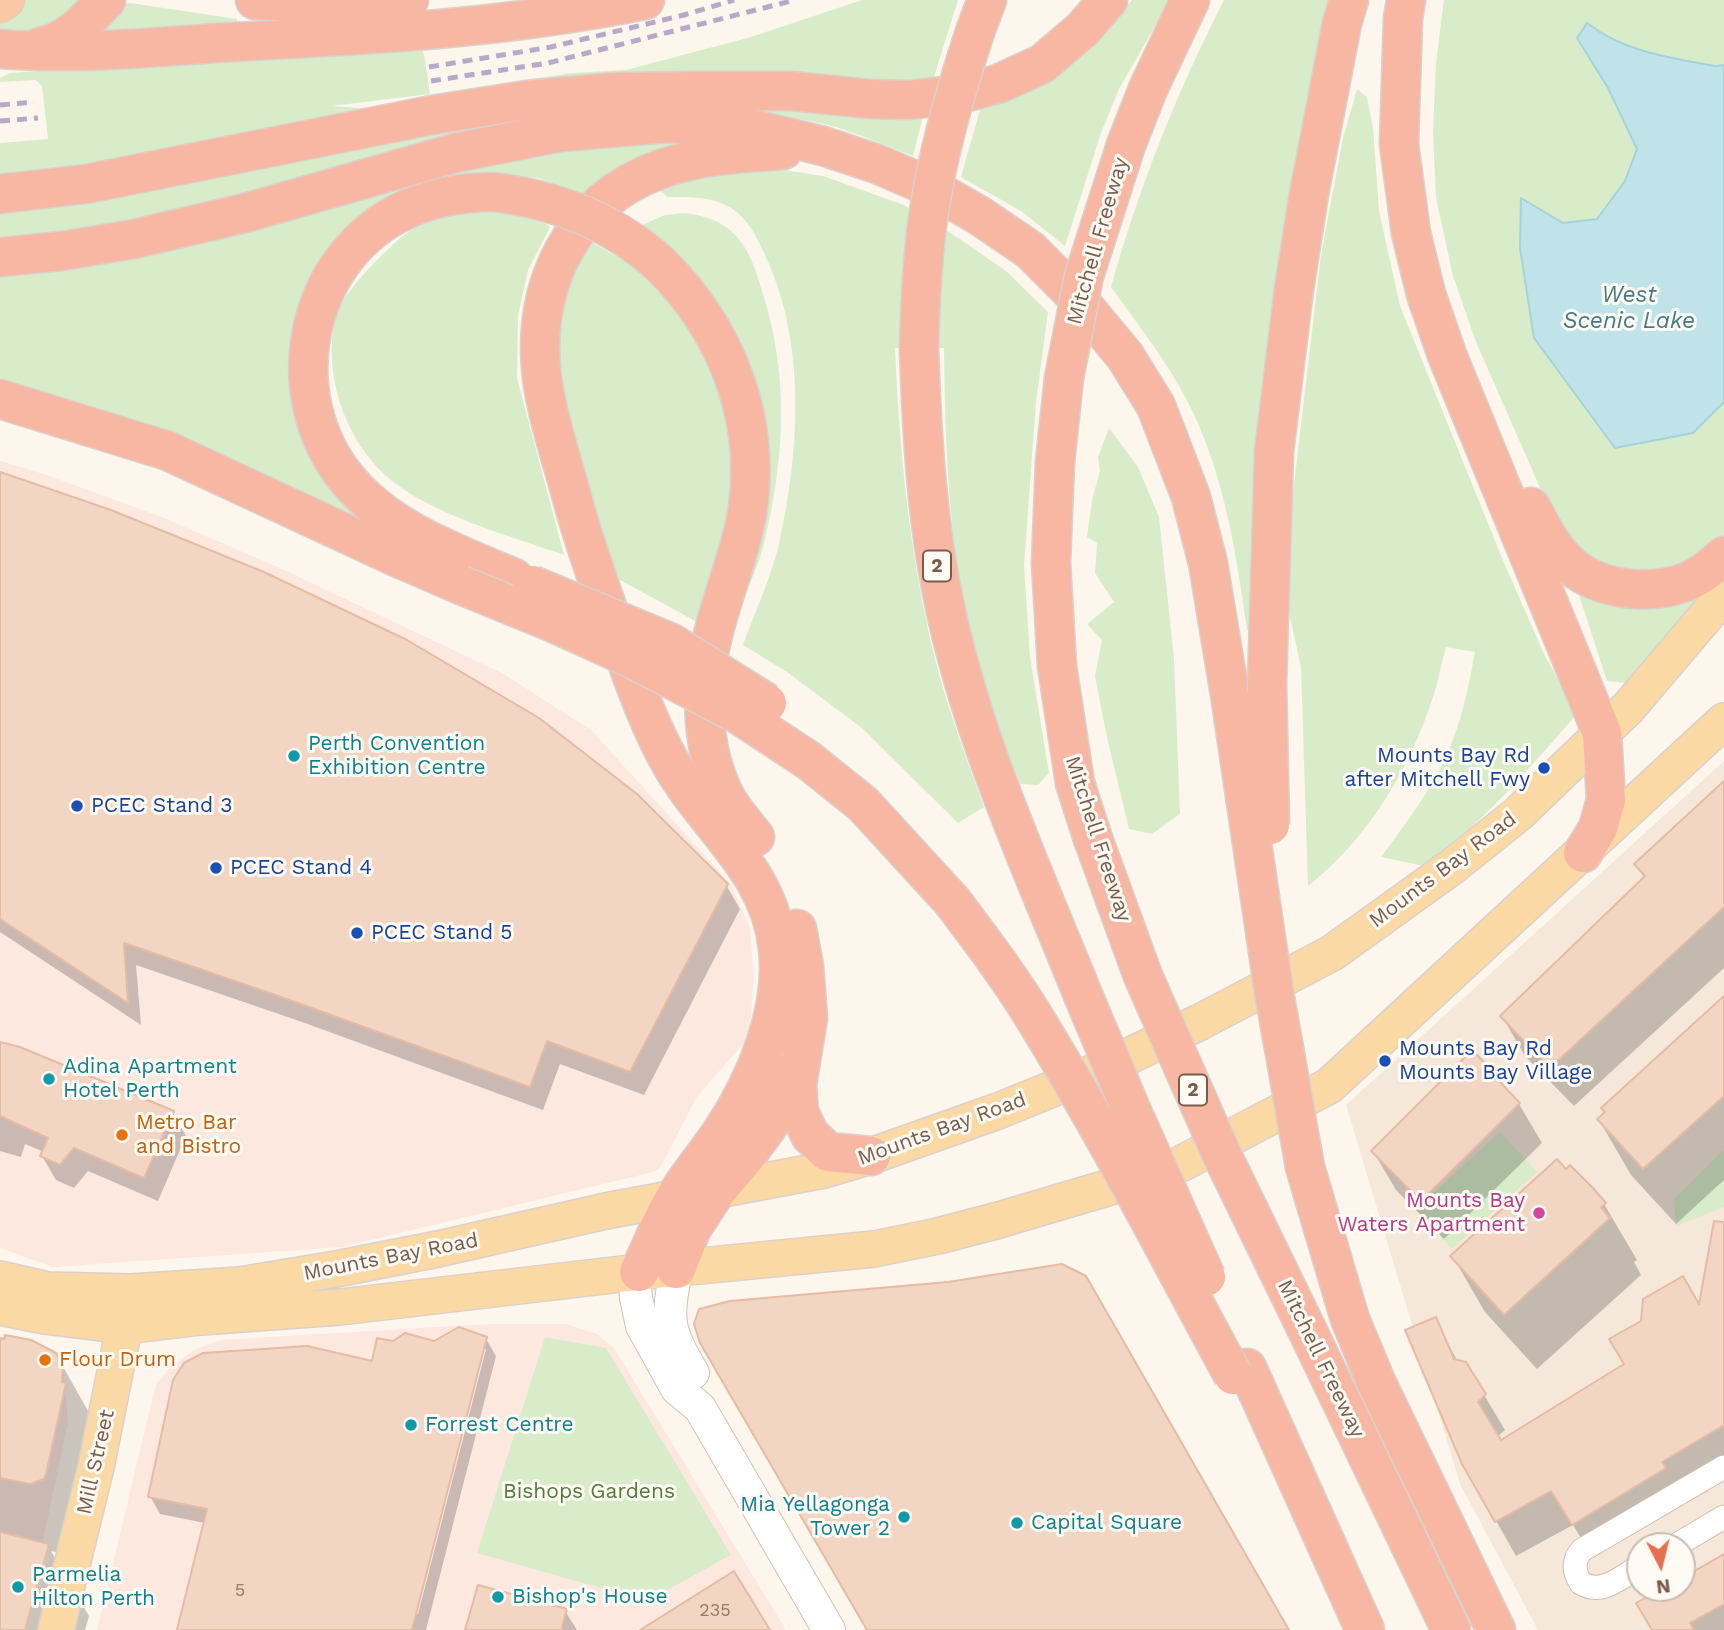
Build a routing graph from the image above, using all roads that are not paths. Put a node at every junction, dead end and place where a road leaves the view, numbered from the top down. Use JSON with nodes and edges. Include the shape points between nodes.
{"nodes":[{"id":1,"x":6,"y":0,"type":"edge"},
{"id":2,"x":106,"y":0,"type":"edge"},
{"id":3,"x":255,"y":0,"type":"edge"},
{"id":4,"x":409,"y":0,"type":"edge"},
{"id":5,"x":645,"y":0,"type":"edge"},
{"id":6,"x":1108,"y":0,"type":"edge"},
{"id":7,"x":1190,"y":0,"type":"edge"},
{"id":8,"x":1349,"y":0,"type":"edge"},
{"id":9,"x":1406,"y":0,"type":"edge"},
{"id":10,"x":0,"y":4,"type":"edge"},
{"id":11,"x":981,"y":14,"type":"edge"},
{"id":12,"x":10,"y":50,"type":"edge"},
{"id":13,"x":823,"y":146,"type":"junction"},
{"id":14,"x":0,"y":194,"type":"edge"},
{"id":15,"x":0,"y":257,"type":"edge"},
{"id":16,"x":1447,"y":355,"type":"junction"},
{"id":17,"x":0,"y":399,"type":"edge"},
{"id":18,"x":1724,"y":556,"type":"edge"},
{"id":19,"x":465,"y":572,"type":"junction"},
{"id":20,"x":1724,"y":595,"type":"edge"},
{"id":21,"x":753,"y":713,"type":"junction"},
{"id":22,"x":1724,"y":721,"type":"edge"},
{"id":23,"x":1602,"y":733,"type":"junction"},
{"id":24,"x":1583,"y":853,"type":"junction"},
{"id":25,"x":962,"y":897,"type":"junction"},
{"id":26,"x":1274,"y":992,"type":"junction"},
{"id":27,"x":800,"y":1061,"type":"junction"},
{"id":28,"x":1130,"y":1107,"type":"junction"},
{"id":29,"x":872,"y":1156,"type":"junction"},
{"id":30,"x":717,"y":1190,"type":"junction"},
{"id":31,"x":675,"y":1198,"type":"junction"},
{"id":32,"x":658,"y":1271,"type":"junction"},
{"id":33,"x":0,"y":1279,"type":"edge"},
{"id":34,"x":131,"y":1292,"type":"junction"},
{"id":35,"x":0,"y":1307,"type":"edge"},
{"id":36,"x":125,"y":1326,"type":"junction"},
{"id":37,"x":1333,"y":1327,"type":"junction"},
{"id":38,"x":1240,"y":1371,"type":"junction"},
{"id":39,"x":1724,"y":1467,"type":"edge"},
{"id":40,"x":1724,"y":1517,"type":"edge"},
{"id":41,"x":1696,"y":1534,"type":"edge"},
{"id":42,"x":1626,"y":1574,"type":"edge"},
{"id":43,"x":56,"y":1630,"type":"edge"},
{"id":44,"x":829,"y":1630,"type":"edge"},
{"id":45,"x":1365,"y":1630,"type":"edge"},
{"id":46,"x":1451,"y":1630,"type":"edge"},
{"id":47,"x":1496,"y":1630,"type":"edge"}],
"edges":[{"from":1,"to":10,"type":"highway"},
{"from":2,"to":12,"type":"highway","via":[[75,32],[51,45]]},
{"from":3,"to":4,"type":"highway"},
{"from":5,"to":12,"type":"highway","via":[[467,28],[81,51]]},
{"from":6,"to":14,"type":"highway","via":[[1042,64],[961,94],[908,100],[792,91],[664,91],[527,100],[187,166]]},
{"from":7,"to":37,"type":"highway","name":"Mitchell Freeway","number":"2","bridge":true,"via":[[1126,145],[1084,276],[1064,378],[1055,462],[1051,563],[1057,666],[1075,783],[1143,976],[1221,1153]]},
{"from":8,"to":26,"type":"highway","bridge":true,"via":[[1309,194],[1276,438],[1267,684]]},
{"from":9,"to":16,"type":"highway","via":[[1399,144],[1411,233]]},
{"from":11,"to":28,"type":"highway","number":"2","bridge":true,"via":[[947,121],[923,262],[919,348],[926,490],[947,618],[996,777]]},
{"from":13,"to":15,"type":"highway","via":[[753,129],[669,123],[561,132],[455,153],[245,213],[134,239]]},
{"from":13,"to":26,"type":"highway","bridge":true,"via":[[928,186],[1030,250],[1071,290],[1125,356],[1156,407],[1191,496],[1208,563]]},
{"from":13,"to":31,"type":"highway","via":[[701,159],[635,180],[615,192],[582,224],[556,264],[543,306],[540,351],[547,404],[583,539],[645,714],[687,790],[747,865],[769,907],[776,932],[776,996],[757,1064],[724,1128]]},
{"from":16,"to":18,"type":"highway","via":[[1550,542],[1568,563],[1623,589],[1654,591],[1697,577]]},
{"from":16,"to":23,"type":"highway"},
{"from":17,"to":19,"type":"highway","via":[[168,451],[394,556]]},
{"from":19,"to":21,"type":"highway","bridge":true,"via":[[554,623]]},
{"from":19,"to":21,"type":"highway","bridge":true,"via":[[514,578]]},
{"from":19,"to":27,"type":"highway","bridge":true,"via":[[359,492],[345,476],[315,420],[309,395],[309,351],[312,325],[330,280],[358,243],[419,204],[494,191],[550,201],[597,219],[638,244],[691,296],[708,321],[744,405],[750,491],[737,560],[714,628],[706,671],[707,741],[724,796],[770,863],[796,926],[808,1018]]},
{"from":20,"to":23,"type":"main road","name":"Mounts Bay Road"},
{"from":21,"to":25,"type":"highway","via":[[863,804]]},
{"from":22,"to":24,"type":"main road","name":"Mounts Bay Road"},
{"from":23,"to":24,"type":"highway","via":[[1606,800],[1598,828]]},
{"from":23,"to":29,"type":"main road","name":"Mounts Bay Road","via":[[1518,814],[1332,953],[1104,1068]]},
{"from":24,"to":32,"type":"main road","name":"Mounts Bay Road","via":[[1329,1086],[1171,1169],[975,1226],[874,1249]]},
{"from":25,"to":28,"type":"highway","bridge":true},
{"from":25,"to":38,"type":"highway","bridge":true},
{"from":26,"to":37,"type":"highway","bridge":true},
{"from":27,"to":29,"type":"highway","via":[[797,1100],[810,1135],[828,1152]]},
{"from":27,"to":30,"type":"highway","via":[[768,1126]]},
{"from":28,"to":38,"type":"highway","number":"2","bridge":true},
{"from":29,"to":30,"type":"main road","name":"Mounts Bay Road","via":[[790,1178]]},
{"from":30,"to":31,"type":"main road","name":"Mounts Bay Road"},
{"from":30,"to":32,"type":"highway"},
{"from":31,"to":32,"type":"highway"},
{"from":31,"to":34,"type":"main road","name":"Mounts Bay Road","via":[[336,1269],[240,1285]]},
{"from":32,"to":36,"type":"main road","name":"Mounts Bay Road"},
{"from":32,"to":44,"type":"main road","via":[[673,1336],[699,1383],[700,1408]]},
{"from":33,"to":34,"type":"main road","name":"Mounts Bay Road","via":[[48,1290]]},
{"from":34,"to":36,"type":"main road","name":"Mill Street"},
{"from":35,"to":36,"type":"main road","name":"Mounts Bay Road"},
{"from":36,"to":43,"type":"main road","name":"Mill Street"},
{"from":37,"to":46,"type":"highway","name":"Mitchell Freeway","number":"2","via":[[1362,1444]]},
{"from":37,"to":47,"type":"highway","via":[[1377,1384]]},
{"from":38,"to":45,"type":"highway"},
{"from":39,"to":42,"type":"street","via":[[1582,1550],[1575,1560],[1581,1583],[1596,1589]]},
{"from":40,"to":41,"type":"street"}]}
